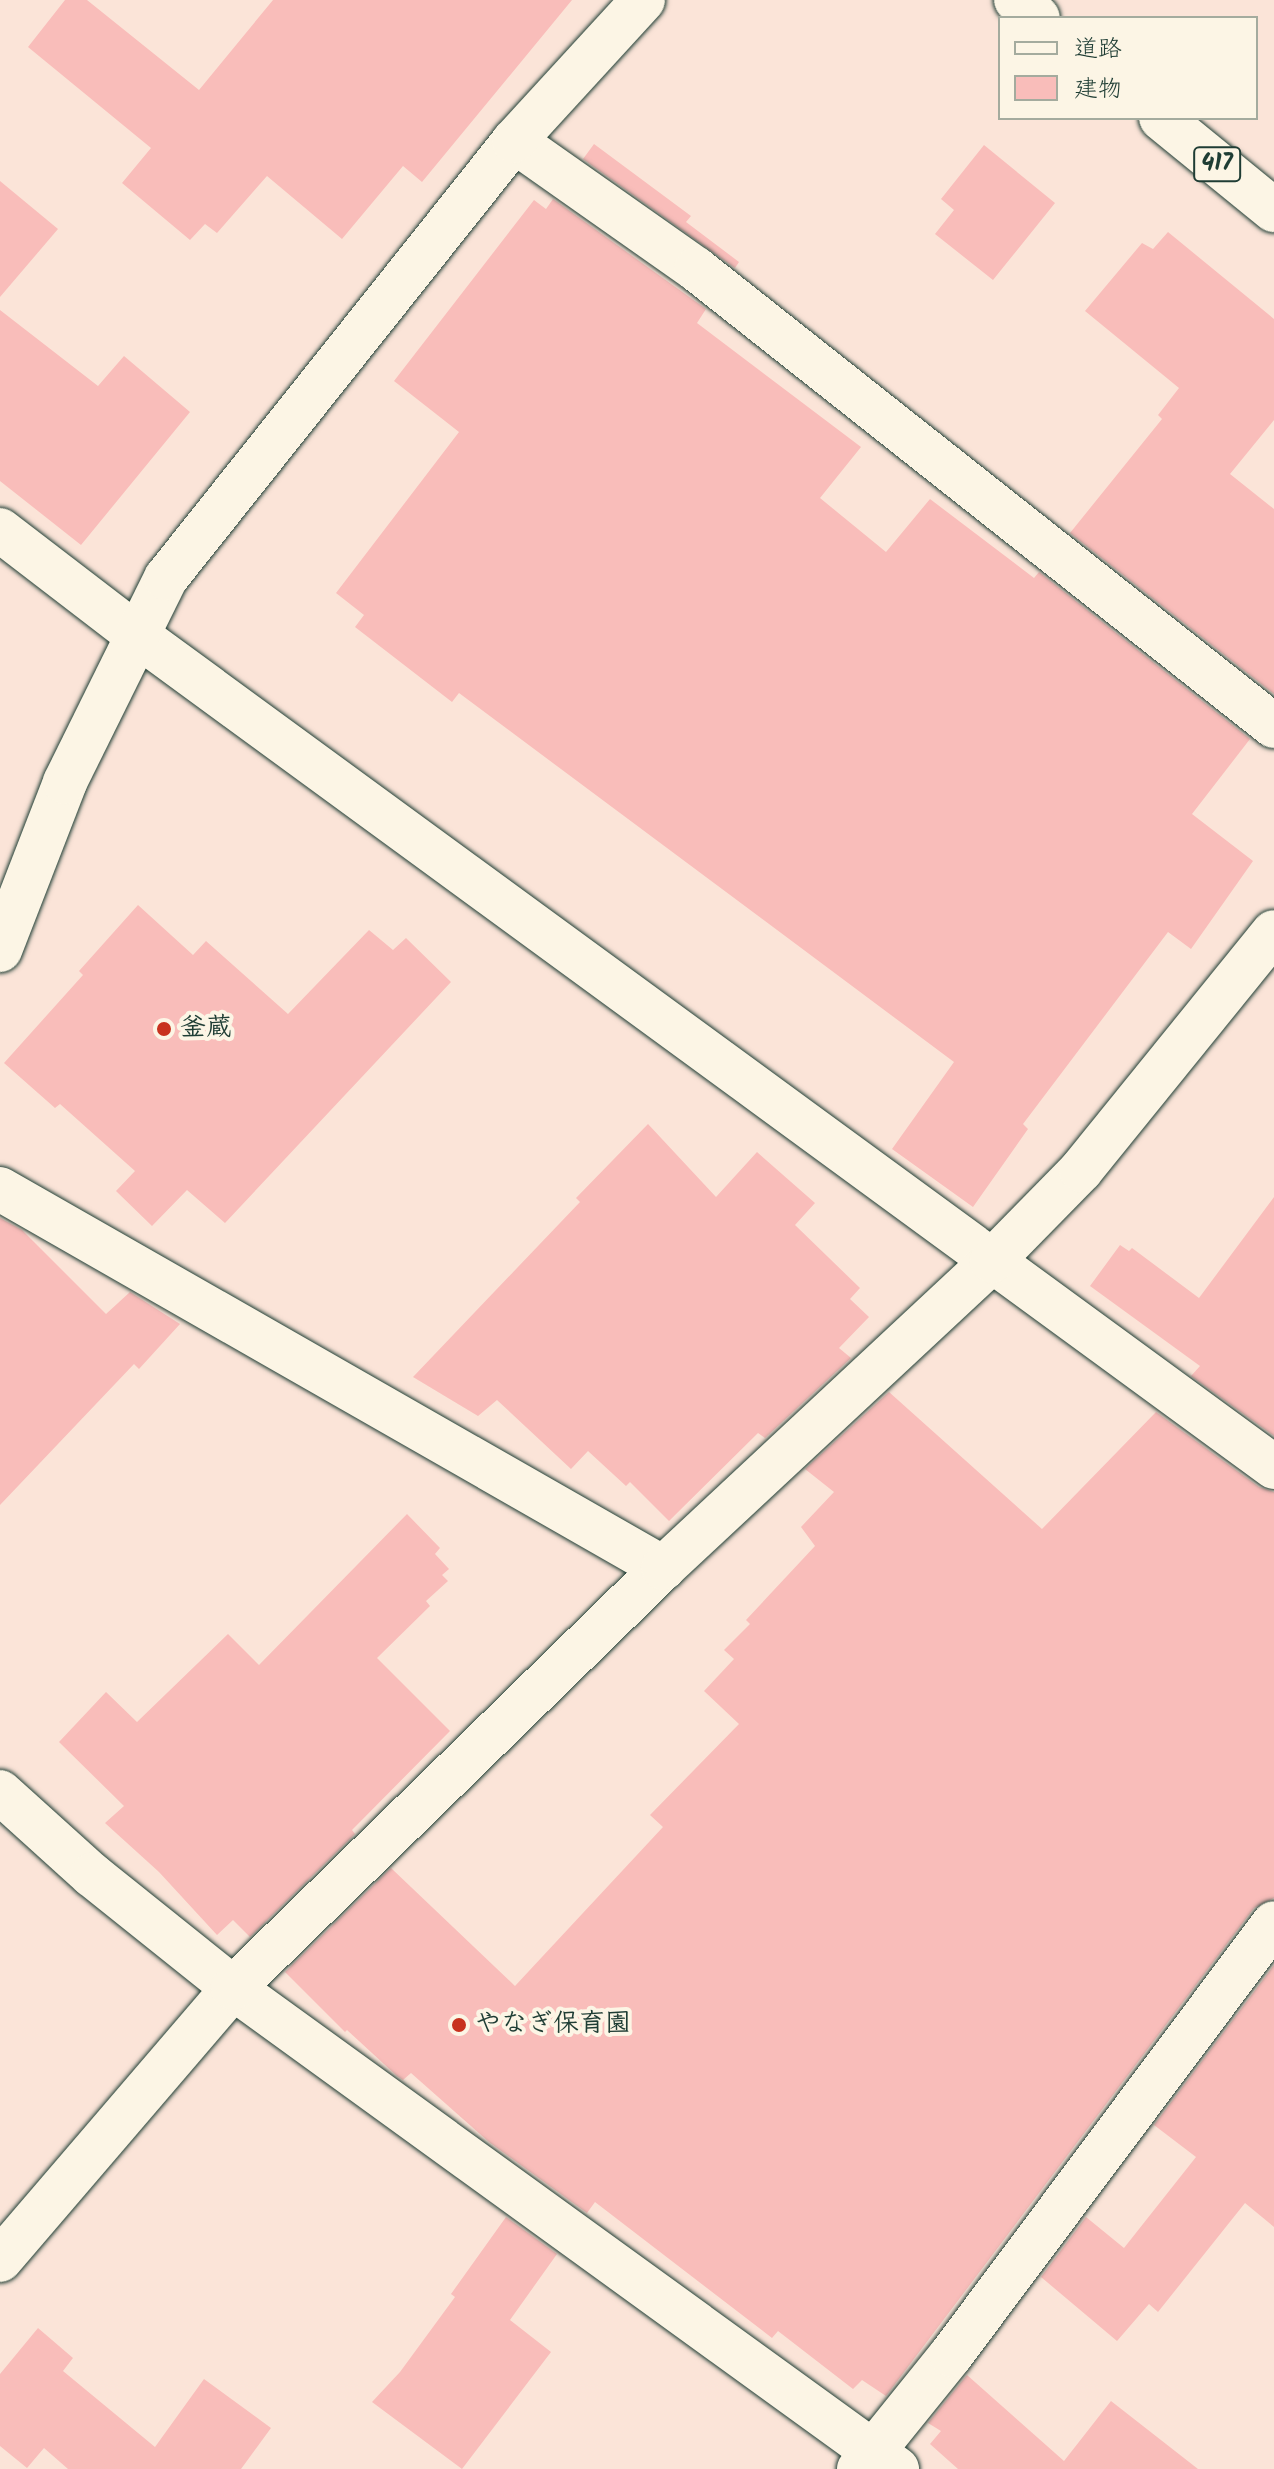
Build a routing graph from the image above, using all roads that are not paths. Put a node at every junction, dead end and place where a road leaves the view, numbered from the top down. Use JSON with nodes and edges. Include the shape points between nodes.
{"nodes":[{"id":1,"x":643,"y":0,"type":"edge"},
{"id":2,"x":1016,"y":0,"type":"edge"},
{"id":3,"x":1036,"y":16,"type":"edge"},
{"id":4,"x":1163,"y":120,"type":"edge"},
{"id":5,"x":514,"y":141,"type":"junction"},
{"id":6,"x":1274,"y":210,"type":"edge"},
{"id":7,"x":0,"y":530,"type":"edge"},
{"id":8,"x":137,"y":635,"type":"junction"},
{"id":9,"x":1274,"y":726,"type":"edge"},
{"id":10,"x":0,"y":950,"type":"edge"},
{"id":11,"x":1266,"y":956,"type":"edge"},
{"id":12,"x":0,"y":1189,"type":"edge"},
{"id":13,"x":992,"y":1261,"type":"junction"},
{"id":14,"x":1274,"y":1467,"type":"edge"},
{"id":15,"x":663,"y":1568,"type":"junction"},
{"id":16,"x":0,"y":1792,"type":"edge"},
{"id":17,"x":1274,"y":1923,"type":"edge"},
{"id":18,"x":233,"y":1988,"type":"junction"},
{"id":19,"x":0,"y":2260,"type":"edge"},
{"id":20,"x":877,"y":2463,"type":"edge"}],
"edges":[{"from":1,"to":5,"type":"main road"},
{"from":2,"to":3,"type":"main road"},
{"from":4,"to":6,"type":"main road","number":"417"},
{"from":5,"to":8,"type":"main road","via":[[166,578]]},
{"from":5,"to":9,"type":"main road","via":[[696,269]]},
{"from":7,"to":8,"type":"main road"},
{"from":8,"to":10,"type":"main road","via":[[65,782]]},
{"from":8,"to":13,"type":"main road"},
{"from":11,"to":13,"type":"main road","via":[[1081,1170]]},
{"from":12,"to":15,"type":"main road"},
{"from":13,"to":14,"type":"main road"},
{"from":13,"to":15,"type":"main road"},
{"from":15,"to":18,"type":"main road"},
{"from":16,"to":18,"type":"main road","via":[[92,1875]]},
{"from":17,"to":20,"type":"main road","via":[[960,2343]]},
{"from":18,"to":19,"type":"main road"},
{"from":18,"to":20,"type":"main road"}]}
